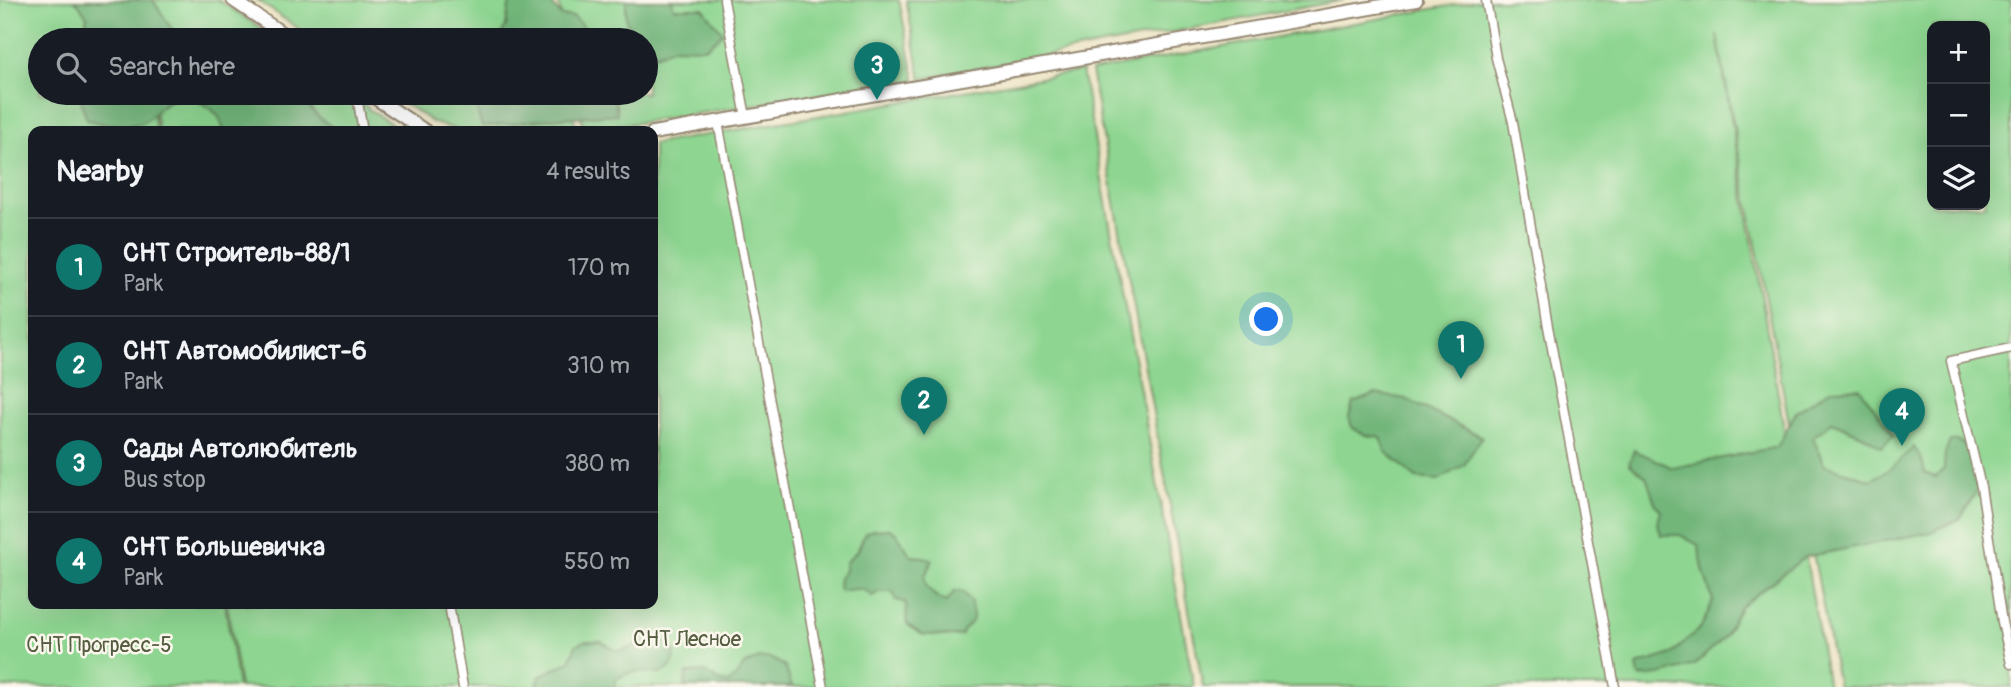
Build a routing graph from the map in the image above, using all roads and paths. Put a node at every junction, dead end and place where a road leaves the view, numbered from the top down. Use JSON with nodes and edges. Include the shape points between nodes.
{"nodes":[{"id":1,"x":233,"y":0,"type":"edge"},
{"id":2,"x":724,"y":0,"type":"edge"},
{"id":3,"x":1416,"y":0,"type":"edge"},
{"id":4,"x":1486,"y":0,"type":"edge"},
{"id":5,"x":274,"y":28,"type":"edge"},
{"id":6,"x":359,"y":105,"type":"edge"},
{"id":7,"x":386,"y":105,"type":"edge"},
{"id":8,"x":746,"y":117,"type":"junction"},
{"id":9,"x":718,"y":122,"type":"junction"},
{"id":10,"x":362,"y":126,"type":"edge"},
{"id":11,"x":418,"y":126,"type":"edge"},
{"id":12,"x":658,"y":132,"type":"edge"},
{"id":13,"x":2011,"y":348,"type":"edge"},
{"id":14,"x":450,"y":609,"type":"edge"},
{"id":15,"x":2011,"y":664,"type":"edge"},
{"id":16,"x":463,"y":687,"type":"edge"},
{"id":17,"x":822,"y":687,"type":"edge"},
{"id":18,"x":1615,"y":687,"type":"edge"}],
"edges":[{"from":1,"to":5,"type":"street"},
{"from":2,"to":8,"type":"street"},
{"from":3,"to":8,"type":"street"},
{"from":4,"to":18,"type":"street","via":[[1513,122]]},
{"from":6,"to":10,"type":"street"},
{"from":7,"to":11,"type":"street"},
{"from":8,"to":9,"type":"street"},
{"from":9,"to":12,"type":"street"},
{"from":9,"to":17,"type":"street"},
{"from":13,"to":15,"type":"street","via":[[1951,361],[1981,487]]},
{"from":14,"to":16,"type":"street"}]}
